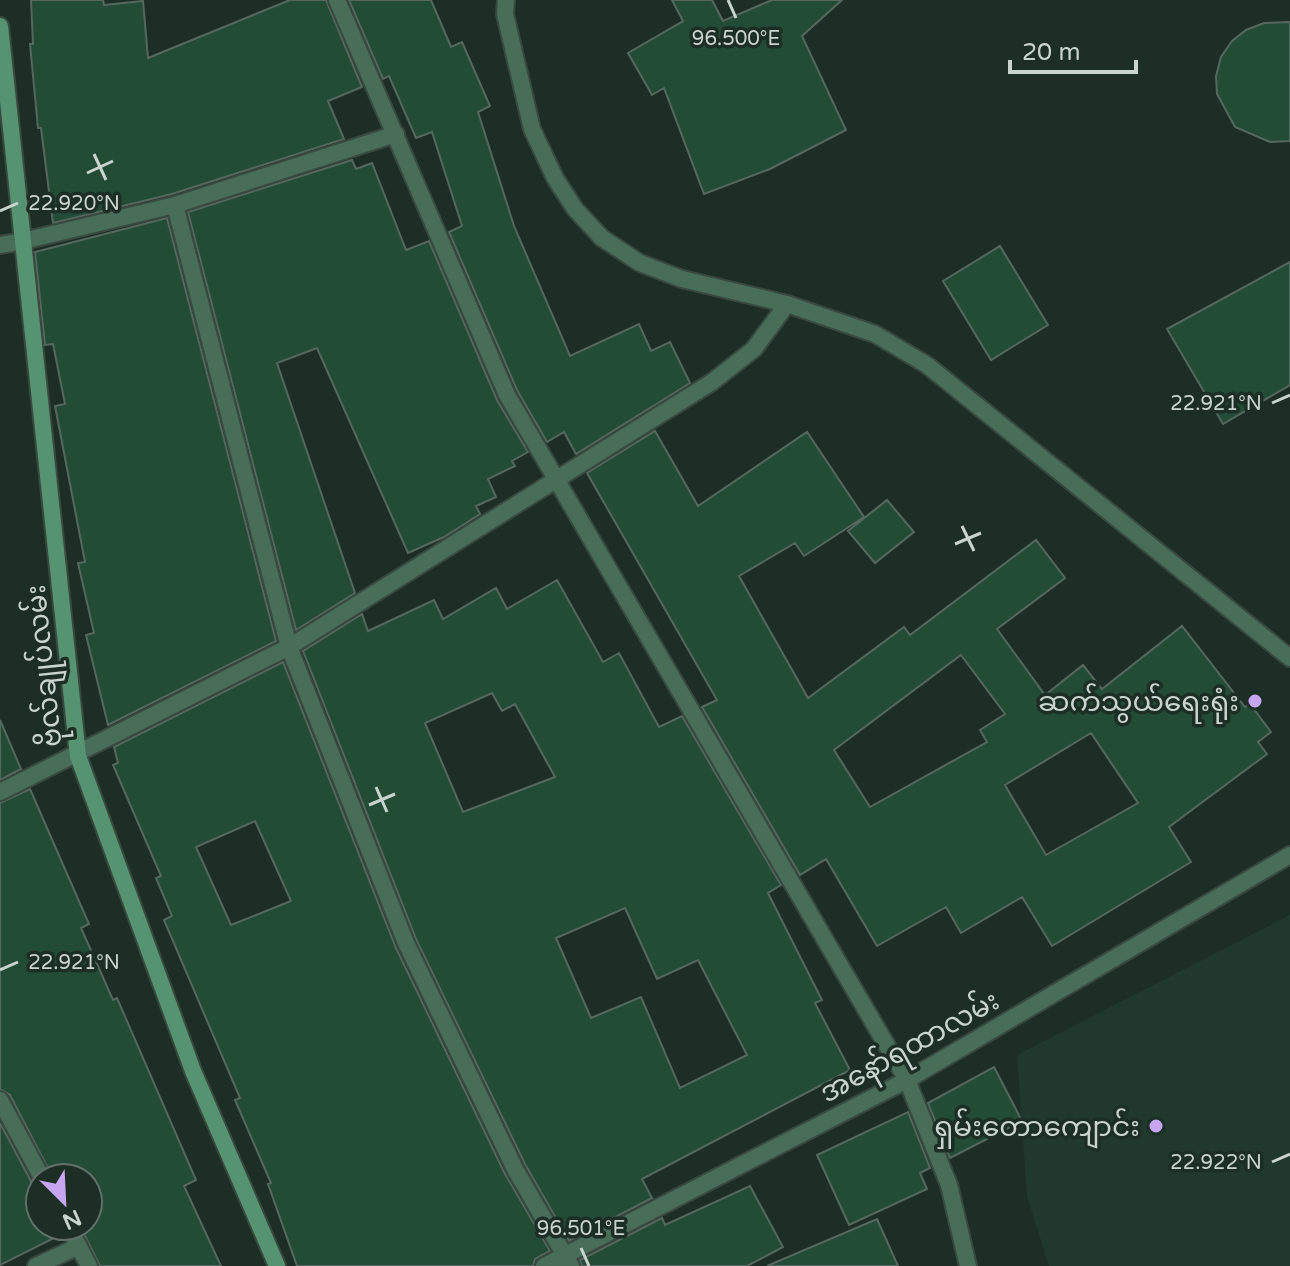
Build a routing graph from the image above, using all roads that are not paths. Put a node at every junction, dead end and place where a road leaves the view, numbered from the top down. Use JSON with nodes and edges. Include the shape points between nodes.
{"nodes":[{"id":1,"x":337,"y":0,"type":"edge"},
{"id":2,"x":506,"y":0,"type":"edge"},
{"id":3,"x":0,"y":26,"type":"edge"},
{"id":4,"x":396,"y":134,"type":"junction"},
{"id":5,"x":175,"y":205,"type":"junction"},
{"id":6,"x":23,"y":241,"type":"junction"},
{"id":7,"x":0,"y":245,"type":"edge"},
{"id":8,"x":787,"y":304,"type":"junction"},
{"id":9,"x":555,"y":482,"type":"junction"},
{"id":10,"x":289,"y":647,"type":"junction"},
{"id":11,"x":1290,"y":658,"type":"edge"},
{"id":12,"x":78,"y":756,"type":"junction"},
{"id":13,"x":0,"y":792,"type":"edge"},
{"id":14,"x":1290,"y":855,"type":"edge"},
{"id":15,"x":907,"y":1080,"type":"junction"},
{"id":16,"x":0,"y":1100,"type":"edge"},
{"id":17,"x":33,"y":1162,"type":"edge"},
{"id":18,"x":77,"y":1242,"type":"edge"},
{"id":19,"x":79,"y":1246,"type":"junction"},
{"id":20,"x":568,"y":1261,"type":"edge"},
{"id":21,"x":36,"y":1266,"type":"edge"},
{"id":22,"x":89,"y":1266,"type":"edge"},
{"id":23,"x":277,"y":1266,"type":"edge"},
{"id":24,"x":544,"y":1266,"type":"edge"},
{"id":25,"x":968,"y":1266,"type":"edge"}],
"edges":[{"from":1,"to":4,"type":"street"},
{"from":2,"to":8,"type":"street","via":[[532,129],[555,178],[593,228],[640,263],[682,279]]},
{"from":3,"to":6,"type":"main road","name":"ဗိုလ်‌ချုပ်‌လမ်း"},
{"from":4,"to":5,"type":"street"},
{"from":4,"to":9,"type":"street","via":[[507,395]]},
{"from":5,"to":6,"type":"street"},
{"from":5,"to":10,"type":"street"},
{"from":6,"to":7,"type":"street"},
{"from":6,"to":12,"type":"main road","name":"ဗိုလ်‌ချုပ်‌လမ်း"},
{"from":8,"to":9,"type":"street","via":[[754,349],[712,382]]},
{"from":8,"to":11,"type":"street","via":[[875,334],[927,365]]},
{"from":9,"to":10,"type":"street"},
{"from":9,"to":15,"type":"street"},
{"from":10,"to":12,"type":"street"},
{"from":10,"to":20,"type":"street","via":[[406,943],[515,1169]]},
{"from":12,"to":13,"type":"street"},
{"from":12,"to":23,"type":"main road","name":"ဗိုလ်‌ချုပ်‌လမ်း","via":[[193,1071]]},
{"from":14,"to":15,"type":"street","name":"အ‌နော်‌ရထာလမ်း"},
{"from":15,"to":20,"type":"street","name":"အ‌နော်‌ရထာလမ်း"},
{"from":15,"to":25,"type":"street","via":[[949,1185]]},
{"from":16,"to":17,"type":"street"},
{"from":18,"to":19,"type":"street"},
{"from":19,"to":21,"type":"street"},
{"from":19,"to":22,"type":"street"},
{"from":20,"to":24,"type":"street","name":"အ‌နော်‌ရထာလမ်း"}]}
